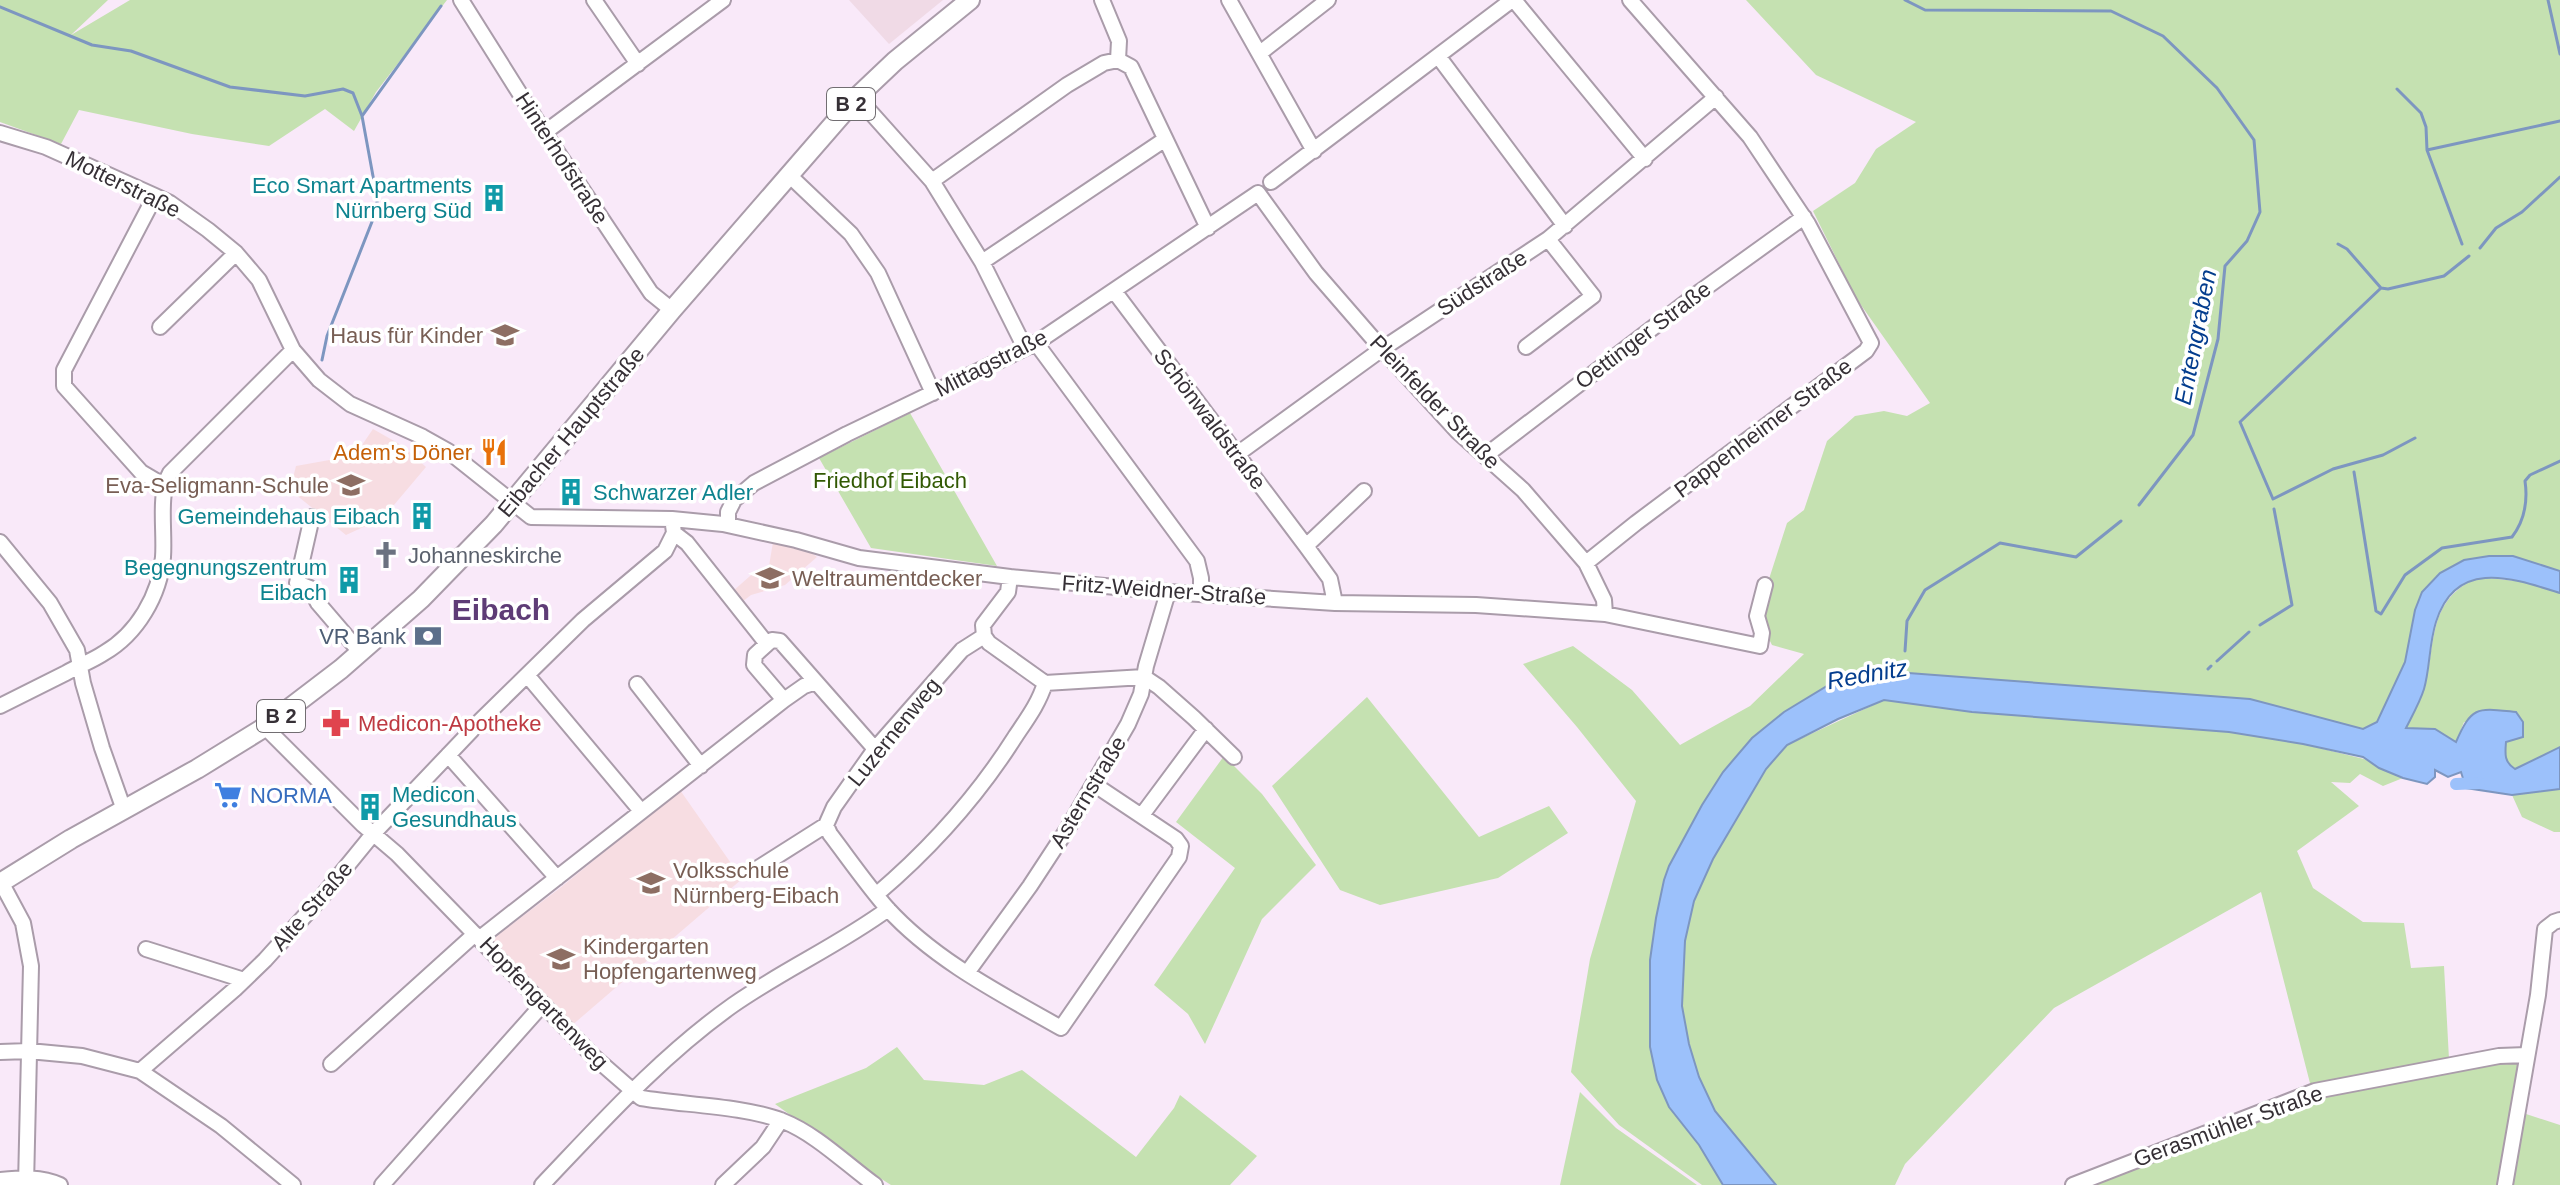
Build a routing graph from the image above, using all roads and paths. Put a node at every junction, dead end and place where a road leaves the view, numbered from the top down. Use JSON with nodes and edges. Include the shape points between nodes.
{"nodes":[{"id":1,"x":461,"y":0,"type":"edge"},
{"id":2,"x":594,"y":0,"type":"edge"},
{"id":3,"x":723,"y":0,"type":"edge"},
{"id":4,"x":970,"y":0,"type":"edge"},
{"id":5,"x":1102,"y":0,"type":"edge"},
{"id":6,"x":1229,"y":0,"type":"edge"},
{"id":7,"x":1328,"y":0,"type":"edge"},
{"id":8,"x":1513,"y":0,"type":"edge"},
{"id":9,"x":1630,"y":0,"type":"edge"},
{"id":10,"x":1260,"y":53,"type":"junction"},
{"id":11,"x":1438,"y":56,"type":"junction"},
{"id":12,"x":1118,"y":60,"type":"junction"},
{"id":13,"x":638,"y":64,"type":"junction"},
{"id":14,"x":857,"y":97,"type":"junction"},
{"id":15,"x":1716,"y":97,"type":"junction"},
{"id":16,"x":0,"y":133,"type":"edge"},
{"id":17,"x":544,"y":133,"type":"junction"},
{"id":18,"x":1164,"y":140,"type":"junction"},
{"id":19,"x":1314,"y":151,"type":"junction"},
{"id":20,"x":1645,"y":159,"type":"junction"},
{"id":21,"x":789,"y":175,"type":"junction"},
{"id":22,"x":932,"y":181,"type":"junction"},
{"id":23,"x":1271,"y":182,"type":"dead end"},
{"id":24,"x":1258,"y":193,"type":"joint"},
{"id":25,"x":155,"y":196,"type":"junction"},
{"id":26,"x":1804,"y":217,"type":"junction"},
{"id":27,"x":1565,"y":226,"type":"junction"},
{"id":28,"x":1208,"y":228,"type":"junction"},
{"id":29,"x":1548,"y":239,"type":"junction"},
{"id":30,"x":236,"y":253,"type":"junction"},
{"id":31,"x":982,"y":262,"type":"junction"},
{"id":32,"x":1114,"y":291,"type":"junction"},
{"id":33,"x":672,"y":310,"type":"junction"},
{"id":34,"x":160,"y":327,"type":"dead end"},
{"id":35,"x":1031,"y":346,"type":"junction"},
{"id":36,"x":1526,"y":347,"type":"dead end"},
{"id":37,"x":1382,"y":349,"type":"junction"},
{"id":38,"x":293,"y":350,"type":"junction"},
{"id":39,"x":933,"y":393,"type":"junction"},
{"id":40,"x":1236,"y":455,"type":"junction"},
{"id":41,"x":1485,"y":456,"type":"junction"},
{"id":42,"x":163,"y":485,"type":"junction"},
{"id":43,"x":1364,"y":491,"type":"dead end"},
{"id":44,"x":512,"y":503,"type":"junction"},
{"id":45,"x":312,"y":517,"type":"dead end"},
{"id":46,"x":728,"y":524,"type":"junction"},
{"id":47,"x":673,"y":526,"type":"junction"},
{"id":48,"x":0,"y":542,"type":"edge"},
{"id":49,"x":1306,"y":546,"type":"junction"},
{"id":50,"x":1586,"y":563,"type":"junction"},
{"id":51,"x":1010,"y":577,"type":"junction"},
{"id":52,"x":1765,"y":585,"type":"dead end"},
{"id":53,"x":1168,"y":592,"type":"junction"},
{"id":54,"x":1201,"y":593,"type":"junction"},
{"id":55,"x":1335,"y":603,"type":"junction"},
{"id":56,"x":1605,"y":614,"type":"junction"},
{"id":57,"x":984,"y":636,"type":"junction"},
{"id":58,"x":767,"y":644,"type":"junction"},
{"id":59,"x":360,"y":652,"type":"junction"},
{"id":60,"x":80,"y":665,"type":"junction"},
{"id":61,"x":527,"y":675,"type":"junction"},
{"id":62,"x":1144,"y":677,"type":"junction"},
{"id":63,"x":816,"y":682,"type":"junction"},
{"id":64,"x":1045,"y":683,"type":"junction"},
{"id":65,"x":637,"y":684,"type":"dead end"},
{"id":66,"x":784,"y":700,"type":"junction"},
{"id":67,"x":0,"y":706,"type":"edge"},
{"id":68,"x":265,"y":727,"type":"junction"},
{"id":69,"x":1206,"y":729,"type":"junction"},
{"id":70,"x":875,"y":749,"type":"junction"},
{"id":71,"x":448,"y":755,"type":"junction"},
{"id":72,"x":1234,"y":757,"type":"dead end"},
{"id":73,"x":701,"y":766,"type":"junction"},
{"id":74,"x":1095,"y":785,"type":"junction"},
{"id":75,"x":124,"y":810,"type":"junction"},
{"id":76,"x":641,"y":811,"type":"junction"},
{"id":77,"x":1142,"y":815,"type":"junction"},
{"id":78,"x":826,"y":825,"type":"junction"},
{"id":79,"x":373,"y":834,"type":"junction"},
{"id":80,"x":755,"y":870,"type":"dead end"},
{"id":81,"x":557,"y":878,"type":"junction"},
{"id":82,"x":1,"y":883,"type":"edge"},
{"id":83,"x":877,"y":894,"type":"junction"},
{"id":84,"x":888,"y":909,"type":"junction"},
{"id":85,"x":2557,"y":921,"type":"edge"},
{"id":86,"x":478,"y":936,"type":"junction"},
{"id":87,"x":146,"y":949,"type":"dead end"},
{"id":88,"x":967,"y":973,"type":"junction"},
{"id":89,"x":244,"y":980,"type":"junction"},
{"id":90,"x":543,"y":1004,"type":"junction"},
{"id":91,"x":29,"y":1051,"type":"junction"},
{"id":92,"x":0,"y":1052,"type":"edge"},
{"id":93,"x":2527,"y":1055,"type":"junction"},
{"id":94,"x":331,"y":1064,"type":"dead end"},
{"id":95,"x":140,"y":1071,"type":"junction"},
{"id":96,"x":632,"y":1091,"type":"junction"},
{"id":97,"x":781,"y":1120,"type":"junction"},
{"id":98,"x":0,"y":1180,"type":"edge"},
{"id":99,"x":26,"y":1181,"type":"edge"},
{"id":100,"x":60,"y":1185,"type":"edge"},
{"id":101,"x":293,"y":1185,"type":"edge"},
{"id":102,"x":382,"y":1185,"type":"edge"},
{"id":103,"x":542,"y":1185,"type":"edge"},
{"id":104,"x":723,"y":1185,"type":"edge"},
{"id":105,"x":875,"y":1185,"type":"edge"},
{"id":106,"x":2073,"y":1185,"type":"edge"},
{"id":107,"x":2505,"y":1185,"type":"edge"}],
"edges":[{"from":1,"to":17,"type":"street","name":"Hinterhofstraße"},
{"from":2,"to":13,"type":"street"},
{"from":3,"to":13,"type":"street"},
{"from":4,"to":14,"type":"main road","name":"Eibacher Hauptstraße","number":"B 2"},
{"from":5,"to":12,"type":"street","via":[[1119,41]]},
{"from":6,"to":10,"type":"street"},
{"from":7,"to":10,"type":"street"},
{"from":8,"to":11,"type":"street"},
{"from":8,"to":20,"type":"street"},
{"from":9,"to":15,"type":"street","name":"Pappenheimer Straße"},
{"from":10,"to":19,"type":"street"},
{"from":11,"to":19,"type":"street"},
{"from":11,"to":27,"type":"street"},
{"from":12,"to":18,"type":"street","via":[[1131,67]]},
{"from":12,"to":22,"type":"street","via":[[1067,85]]},
{"from":13,"to":17,"type":"street"},
{"from":14,"to":21,"type":"main road","name":"Eibacher Hauptstraße","number":"B 2"},
{"from":14,"to":22,"type":"street"},
{"from":15,"to":20,"type":"street","name":"Südstraße"},
{"from":15,"to":26,"type":"street","name":"Pappenheimer Straße"},
{"from":16,"to":25,"type":"street","name":"Motterstraße","via":[[46,147]]},
{"from":17,"to":33,"type":"street","name":"Hinterhofstraße","via":[[651,293]]},
{"from":18,"to":28,"type":"street"},
{"from":18,"to":31,"type":"street"},
{"from":19,"to":23,"type":"street"},
{"from":20,"to":27,"type":"street","name":"Südstraße"},
{"from":21,"to":33,"type":"main road","name":"Eibacher Hauptstraße","number":"B 2"},
{"from":21,"to":39,"type":"street","via":[[851,234],[878,273]]},
{"from":22,"to":31,"type":"street"},
{"from":24,"to":28,"type":"street","name":"Mittagstraße"},
{"from":24,"to":37,"type":"street","name":"Pleinfelder Straße","via":[[1316,273]]},
{"from":25,"to":30,"type":"street","name":"Motterstraße"},
{"from":25,"to":42,"type":"street","via":[[64,370],[64,386],[141,472]]},
{"from":26,"to":41,"type":"street","name":"Oettinger Straße"},
{"from":26,"to":50,"type":"street","name":"Pappenheimer Straße","via":[[1871,343],[1866,351]]},
{"from":27,"to":29,"type":"street","name":"Südstraße"},
{"from":28,"to":32,"type":"street","name":"Mittagstraße"},
{"from":29,"to":36,"type":"street","via":[[1593,296]]},
{"from":29,"to":37,"type":"street","name":"Südstraße"},
{"from":30,"to":34,"type":"street"},
{"from":30,"to":38,"type":"street","name":"Motterstraße","via":[[259,280]]},
{"from":31,"to":35,"type":"street"},
{"from":32,"to":35,"type":"street","name":"Mittagstraße"},
{"from":32,"to":40,"type":"street","name":"Schönwaldstraße"},
{"from":33,"to":44,"type":"main road","name":"Eibacher Hauptstraße","number":"B 2"},
{"from":35,"to":39,"type":"street","name":"Mittagstraße"},
{"from":35,"to":54,"type":"street","via":[[1197,561]]},
{"from":37,"to":40,"type":"street","name":"Südstraße"},
{"from":37,"to":41,"type":"street","name":"Pleinfelder Straße"},
{"from":38,"to":42,"type":"street"},
{"from":38,"to":44,"type":"street","name":"Motterstraße","via":[[350,404],[448,451]]},
{"from":39,"to":46,"type":"street","name":"Mittagstraße","via":[[754,483],[734,500]]},
{"from":40,"to":49,"type":"street","name":"Schönwaldstraße"},
{"from":41,"to":50,"type":"street","name":"Pleinfelder Straße","via":[[1523,490]]},
{"from":42,"to":60,"type":"street","via":[[157,587],[124,639]]},
{"from":43,"to":49,"type":"street"},
{"from":44,"to":47,"type":"street","name":"Fritz-Weidner-Straße","via":[[536,518]]},
{"from":44,"to":59,"type":"main road","name":"Eibacher Hauptstraße","number":"B 2","via":[[445,576]]},
{"from":45,"to":59,"type":"street","via":[[297,583],[310,588]]},
{"from":46,"to":47,"type":"street","name":"Fritz-Weidner-Straße"},
{"from":46,"to":51,"type":"street","name":"Fritz-Weidner-Straße","via":[[859,558]]},
{"from":47,"to":58,"type":"street"},
{"from":47,"to":61,"type":"street","name":"Alte Straße","via":[[665,551]]},
{"from":48,"to":60,"type":"street","via":[[50,603]]},
{"from":49,"to":55,"type":"street","name":"Schönwaldstraße","via":[[1330,579]]},
{"from":50,"to":56,"type":"street","name":"Pleinfelder Straße"},
{"from":51,"to":53,"type":"street","name":"Fritz-Weidner-Straße"},
{"from":51,"to":57,"type":"street","name":"Luzernenweg","via":[[1008,592],[983,625]]},
{"from":52,"to":56,"type":"street","name":"Fritz-Weidner-Straße","via":[[1757,616],[1760,646]]},
{"from":53,"to":54,"type":"street","name":"Fritz-Weidner-Straße"},
{"from":53,"to":62,"type":"street","name":"Asternstraße"},
{"from":54,"to":55,"type":"street","name":"Fritz-Weidner-Straße"},
{"from":55,"to":56,"type":"street","name":"Fritz-Weidner-Straße"},
{"from":57,"to":64,"type":"street"},
{"from":57,"to":70,"type":"street","name":"Luzernenweg","via":[[962,650]]},
{"from":58,"to":63,"type":"street","via":[[780,641]]},
{"from":58,"to":66,"type":"street","via":[[754,665]]},
{"from":59,"to":68,"type":"main road","name":"Eibacher Hauptstraße","number":"B 2"},
{"from":60,"to":67,"type":"street"},
{"from":60,"to":75,"type":"street"},
{"from":61,"to":71,"type":"street","name":"Alte Straße"},
{"from":61,"to":76,"type":"street"},
{"from":62,"to":64,"type":"street"},
{"from":62,"to":69,"type":"street"},
{"from":62,"to":74,"type":"street","name":"Asternstraße","via":[[1128,724]]},
{"from":63,"to":66,"type":"street"},
{"from":63,"to":70,"type":"street"},
{"from":64,"to":83,"type":"street","via":[[1032,712],[970,800]]},
{"from":65,"to":73,"type":"street"},
{"from":66,"to":73,"type":"street"},
{"from":68,"to":75,"type":"main road","name":"Eibacher Hauptstraße","number":"B 2"},
{"from":68,"to":79,"type":"street","name":"Hopfengartenweg"},
{"from":69,"to":72,"type":"street"},
{"from":69,"to":77,"type":"street"},
{"from":70,"to":78,"type":"street","name":"Luzernenweg"},
{"from":71,"to":79,"type":"street","name":"Alte Straße"},
{"from":71,"to":81,"type":"street"},
{"from":73,"to":76,"type":"street"},
{"from":74,"to":77,"type":"street"},
{"from":74,"to":88,"type":"street","name":"Asternstraße"},
{"from":75,"to":82,"type":"main road","name":"Eibacher Hauptstraße","number":"B 2"},
{"from":76,"to":81,"type":"street"},
{"from":77,"to":88,"type":"street","via":[[1176,839],[1179,857],[1061,1028]]},
{"from":78,"to":80,"type":"street","name":"Luzernenweg"},
{"from":78,"to":83,"type":"street"},
{"from":79,"to":86,"type":"street","name":"Hopfengartenweg"},
{"from":79,"to":89,"type":"street","name":"Alte Straße"},
{"from":81,"to":86,"type":"street"},
{"from":82,"to":91,"type":"street","via":[[18,911],[28,945]]},
{"from":83,"to":84,"type":"street"},
{"from":84,"to":88,"type":"street"},
{"from":84,"to":96,"type":"street","via":[[731,1007]]},
{"from":85,"to":93,"type":"street","via":[[2545,929]]},
{"from":86,"to":90,"type":"street","name":"Hopfengartenweg"},
{"from":86,"to":94,"type":"street"},
{"from":87,"to":89,"type":"street"},
{"from":89,"to":95,"type":"street","name":"Alte Straße"},
{"from":90,"to":96,"type":"street","name":"Hopfengartenweg"},
{"from":90,"to":102,"type":"street"},
{"from":91,"to":92,"type":"street"},
{"from":91,"to":95,"type":"street","via":[[82,1056]]},
{"from":91,"to":99,"type":"street"},
{"from":93,"to":106,"type":"street","name":"Gerasmühler Straße","via":[[2315,1091]]},
{"from":93,"to":107,"type":"street"},
{"from":95,"to":101,"type":"street","via":[[221,1126]]},
{"from":96,"to":97,"type":"street","name":"Hopfengartenweg","via":[[641,1098]]},
{"from":96,"to":103,"type":"street"},
{"from":97,"to":104,"type":"street","via":[[763,1147]]},
{"from":97,"to":105,"type":"street","name":"Hopfengartenweg"},
{"from":98,"to":99,"type":"street"},
{"from":99,"to":100,"type":"street"}]}
